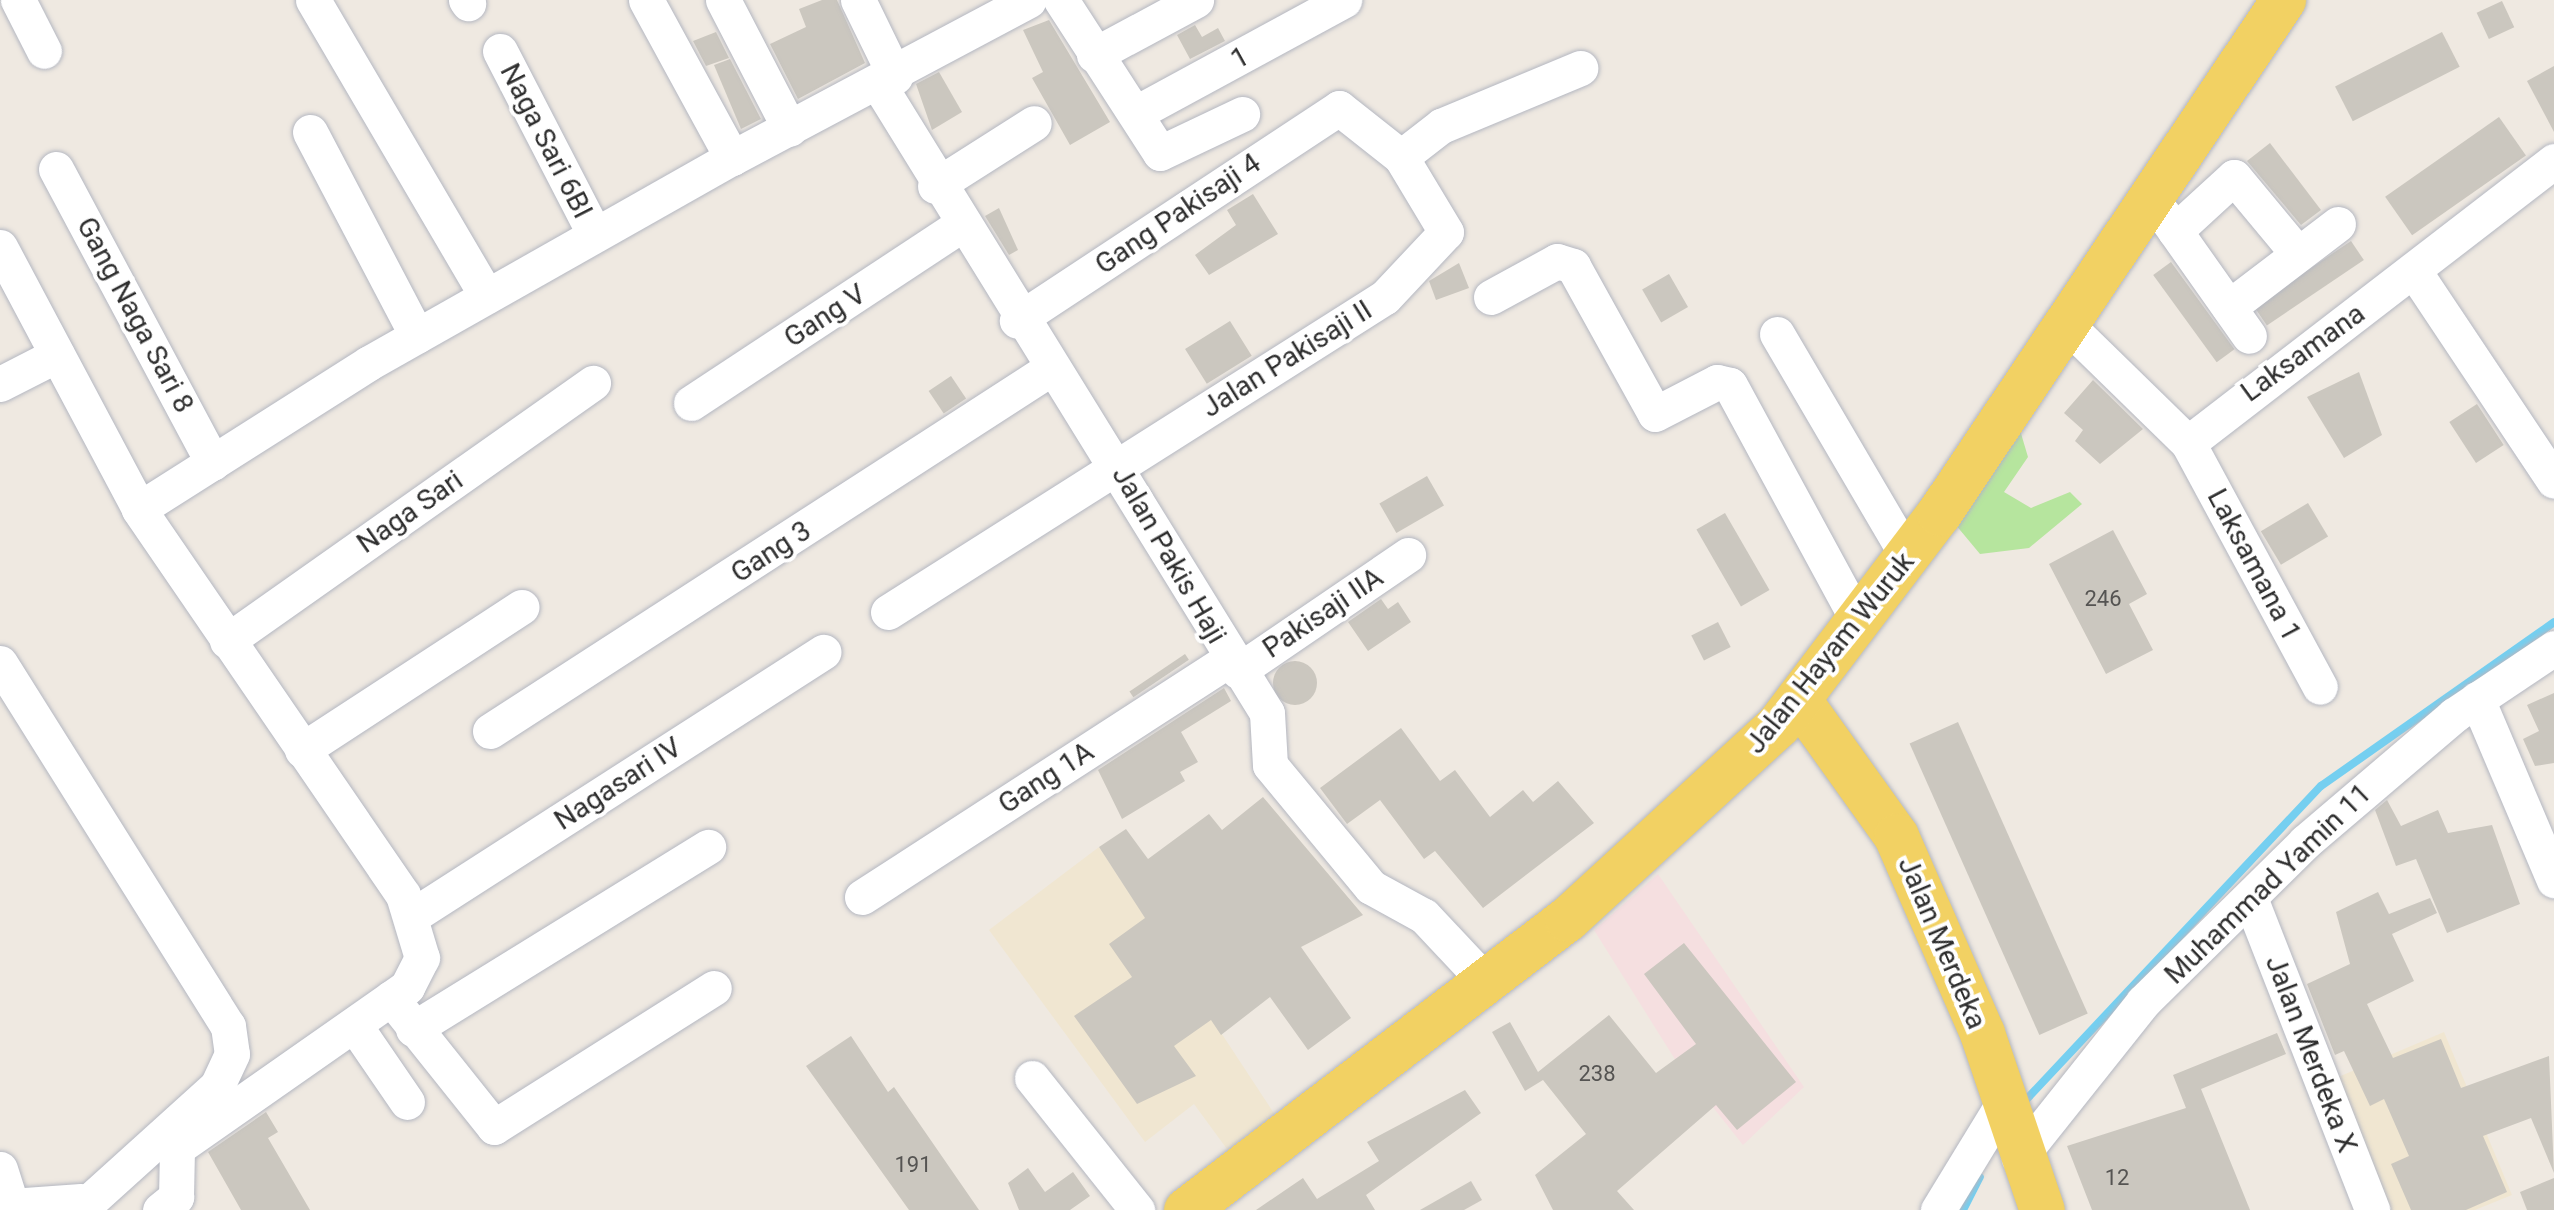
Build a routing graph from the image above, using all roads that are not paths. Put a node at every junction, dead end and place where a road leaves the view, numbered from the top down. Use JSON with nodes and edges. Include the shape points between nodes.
{"nodes":[{"id":1,"x":18,"y":0,"type":"edge"},
{"id":2,"x":313,"y":0,"type":"edge"},
{"id":3,"x":646,"y":0,"type":"edge"},
{"id":4,"x":723,"y":0,"type":"edge"},
{"id":5,"x":858,"y":0,"type":"edge"},
{"id":6,"x":1029,"y":0,"type":"edge"},
{"id":7,"x":1061,"y":0,"type":"edge"},
{"id":8,"x":1196,"y":0,"type":"edge"},
{"id":9,"x":1344,"y":0,"type":"edge"},
{"id":10,"x":2283,"y":0,"type":"edge"},
{"id":11,"x":44,"y":51,"type":"dead end"},
{"id":12,"x":500,"y":51,"type":"dead end"},
{"id":13,"x":1094,"y":55,"type":"junction"},
{"id":14,"x":1580,"y":68,"type":"dead end"},
{"id":15,"x":887,"y":80,"type":"junction"},
{"id":16,"x":1136,"y":114,"type":"junction"},
{"id":17,"x":1242,"y":114,"type":"dead end"},
{"id":18,"x":1034,"y":123,"type":"dead end"},
{"id":19,"x":790,"y":130,"type":"junction"},
{"id":20,"x":310,"y":132,"type":"dead end"},
{"id":21,"x":1401,"y":157,"type":"junction"},
{"id":22,"x":732,"y":158,"type":"junction"},
{"id":23,"x":2553,"y":166,"type":"edge"},
{"id":24,"x":56,"y":169,"type":"dead end"},
{"id":25,"x":935,"y":186,"type":"junction"},
{"id":26,"x":2162,"y":213,"type":"junction"},
{"id":27,"x":2338,"y":224,"type":"dead end"},
{"id":28,"x":958,"y":226,"type":"junction"},
{"id":29,"x":593,"y":231,"type":"junction"},
{"id":30,"x":0,"y":247,"type":"edge"},
{"id":31,"x":2297,"y":253,"type":"junction"},
{"id":32,"x":2414,"y":271,"type":"junction"},
{"id":33,"x":486,"y":296,"type":"junction"},
{"id":34,"x":1491,"y":297,"type":"dead end"},
{"id":35,"x":2229,"y":307,"type":"junction"},
{"id":36,"x":1016,"y":320,"type":"junction"},
{"id":37,"x":2067,"y":325,"type":"junction"},
{"id":38,"x":1777,"y":334,"type":"dead end"},
{"id":39,"x":417,"y":336,"type":"junction"},
{"id":40,"x":2249,"y":336,"type":"dead end"},
{"id":41,"x":57,"y":355,"type":"junction"},
{"id":42,"x":1050,"y":369,"type":"junction"},
{"id":43,"x":594,"y":383,"type":"dead end"},
{"id":44,"x":0,"y":384,"type":"edge"},
{"id":45,"x":691,"y":403,"type":"dead end"},
{"id":46,"x":2188,"y":443,"type":"junction"},
{"id":47,"x":213,"y":463,"type":"junction"},
{"id":48,"x":1118,"y":467,"type":"junction"},
{"id":49,"x":2554,"y":481,"type":"edge"},
{"id":50,"x":138,"y":506,"type":"dead end"},
{"id":51,"x":1408,"y":555,"type":"dead end"},
{"id":52,"x":1908,"y":557,"type":"junction"},
{"id":53,"x":521,"y":607,"type":"dead end"},
{"id":54,"x":888,"y":612,"type":"dead end"},
{"id":55,"x":1860,"y":624,"type":"junction"},
{"id":56,"x":226,"y":642,"type":"junction"},
{"id":57,"x":2554,"y":648,"type":"edge"},
{"id":58,"x":824,"y":652,"type":"dead end"},
{"id":59,"x":0,"y":664,"type":"edge"},
{"id":60,"x":1234,"y":665,"type":"junction"},
{"id":61,"x":2320,"y":686,"type":"dead end"},
{"id":62,"x":1798,"y":698,"type":"junction"},
{"id":63,"x":2477,"y":698,"type":"junction"},
{"id":64,"x":490,"y":731,"type":"dead end"},
{"id":65,"x":302,"y":750,"type":"junction"},
{"id":66,"x":708,"y":847,"type":"dead end"},
{"id":67,"x":2554,"y":880,"type":"edge"},
{"id":68,"x":862,"y":897,"type":"dead end"},
{"id":69,"x":2250,"y":898,"type":"junction"},
{"id":70,"x":412,"y":916,"type":"junction"},
{"id":71,"x":1487,"y":983,"type":"junction"},
{"id":72,"x":714,"y":988,"type":"dead end"},
{"id":73,"x":391,"y":998,"type":"junction"},
{"id":74,"x":356,"y":1026,"type":"junction"},
{"id":75,"x":413,"y":1029,"type":"junction"},
{"id":76,"x":1032,"y":1078,"type":"dead end"},
{"id":77,"x":407,"y":1102,"type":"dead end"},
{"id":78,"x":2004,"y":1102,"type":"junction"},
{"id":79,"x":2019,"y":1158,"type":"junction"},
{"id":80,"x":0,"y":1168,"type":"edge"},
{"id":81,"x":80,"y":1205,"type":"edge"},
{"id":82,"x":12,"y":1208,"type":"edge"},
{"id":83,"x":160,"y":1210,"type":"edge"},
{"id":84,"x":1136,"y":1210,"type":"edge"},
{"id":85,"x":1186,"y":1210,"type":"edge"},
{"id":86,"x":1938,"y":1210,"type":"edge"},
{"id":87,"x":2042,"y":1210,"type":"edge"},
{"id":88,"x":2372,"y":1210,"type":"edge"}],
"edges":[{"from":1,"to":11,"type":"street"},
{"from":2,"to":33,"type":"street"},
{"from":3,"to":22,"type":"street"},
{"from":4,"to":19,"type":"street"},
{"from":5,"to":15,"type":"street","name":"Jalan Pakis Haji"},
{"from":6,"to":15,"type":"street"},
{"from":7,"to":13,"type":"street"},
{"from":8,"to":13,"type":"street"},
{"from":9,"to":16,"type":"street","name":"1"},
{"from":10,"to":26,"type":"main road","name":"Jalan Hayam Wuruk"},
{"from":12,"to":29,"type":"street","name":"Naga Sari 6BI"},
{"from":13,"to":16,"type":"street"},
{"from":14,"to":21,"type":"street","via":[[1441,126]]},
{"from":15,"to":19,"type":"street"},
{"from":15,"to":25,"type":"street","name":"Jalan Pakis Haji"},
{"from":16,"to":17,"type":"street","via":[[1168,154]]},
{"from":18,"to":25,"type":"street"},
{"from":19,"to":22,"type":"street"},
{"from":20,"to":39,"type":"street"},
{"from":21,"to":36,"type":"street","name":"Gang Pakisaji 4","via":[[1339,108]]},
{"from":21,"to":48,"type":"street","name":"Jalan Pakisaji II","via":[[1440,212],[1446,239],[1385,297]]},
{"from":22,"to":29,"type":"street"},
{"from":23,"to":32,"type":"street","name":"Laksamana"},
{"from":24,"to":47,"type":"street","name":"Gang Naga Sari 8"},
{"from":25,"to":28,"type":"street","name":"Jalan Pakis Haji"},
{"from":26,"to":31,"type":"street","via":[[2234,177]]},
{"from":26,"to":35,"type":"street"},
{"from":26,"to":37,"type":"main road","name":"Jalan Hayam Wuruk"},
{"from":27,"to":31,"type":"street"},
{"from":28,"to":36,"type":"street","name":"Jalan Pakis Haji"},
{"from":28,"to":45,"type":"street","name":"Gang V"},
{"from":29,"to":33,"type":"street"},
{"from":30,"to":41,"type":"street"},
{"from":31,"to":35,"type":"street"},
{"from":32,"to":46,"type":"street","name":"Laksamana"},
{"from":32,"to":49,"type":"street"},
{"from":33,"to":39,"type":"street"},
{"from":34,"to":55,"type":"street","via":[[1557,261],[1573,266],[1655,414],[1717,382],[1730,386]]},
{"from":35,"to":40,"type":"street"},
{"from":36,"to":42,"type":"street","name":"Jalan Pakis Haji"},
{"from":37,"to":46,"type":"street"},
{"from":37,"to":52,"type":"main road","name":"Jalan Hayam Wuruk"},
{"from":38,"to":52,"type":"street"},
{"from":39,"to":47,"type":"street"},
{"from":41,"to":44,"type":"street"},
{"from":41,"to":50,"type":"street"},
{"from":42,"to":48,"type":"street","name":"Jalan Pakis Haji"},
{"from":42,"to":64,"type":"street","name":"Gang 3"},
{"from":43,"to":56,"type":"street","name":"Naga Sari"},
{"from":46,"to":61,"type":"street","name":"Laksamana 1"},
{"from":47,"to":56,"type":"street","via":[[139,509]]},
{"from":48,"to":54,"type":"street","name":"Jalan Pakisaji II"},
{"from":48,"to":60,"type":"street","name":"Jalan Pakis Haji"},
{"from":51,"to":60,"type":"street","name":"Pakisaji IIA"},
{"from":52,"to":55,"type":"main road","name":"Jalan Hayam Wuruk"},
{"from":53,"to":65,"type":"street"},
{"from":55,"to":62,"type":"main road","name":"Jalan Hayam Wuruk"},
{"from":56,"to":65,"type":"street"},
{"from":57,"to":63,"type":"street","name":"Muhammad Yamin 11"},
{"from":58,"to":70,"type":"street","name":"Nagasari IV"},
{"from":59,"to":81,"type":"street","via":[[228,1026],[232,1054],[217,1086]]},
{"from":60,"to":68,"type":"street","name":"Gang 1A"},
{"from":60,"to":71,"type":"street","name":"Jalan Pakis Haji","via":[[1270,720],[1265,756],[1324,837],[1389,902],[1424,916]]},
{"from":62,"to":71,"type":"main road","name":"Jalan Hayam Wuruk","via":[[1658,842]]},
{"from":62,"to":78,"type":"main road","name":"Jalan Merdeka","via":[[1896,836]]},
{"from":63,"to":67,"type":"street"},
{"from":63,"to":69,"type":"street","name":"Muhammad Yamin 11"},
{"from":65,"to":70,"type":"street"},
{"from":66,"to":75,"type":"street"},
{"from":69,"to":79,"type":"street","name":"Muhammad Yamin 11","via":[[2143,1002]]},
{"from":69,"to":88,"type":"street","name":"Jalan Merdeka X"},
{"from":70,"to":73,"type":"street","via":[[419,974]]},
{"from":71,"to":85,"type":"main road","name":"Jalan Hayam Wuruk"},
{"from":72,"to":75,"type":"street","via":[[494,1127]]},
{"from":73,"to":74,"type":"street"},
{"from":73,"to":75,"type":"street"},
{"from":74,"to":77,"type":"street"},
{"from":74,"to":83,"type":"street","via":[[177,1148],[176,1196]]},
{"from":76,"to":84,"type":"street"},
{"from":78,"to":79,"type":"main road","name":"Jalan Merdeka"},
{"from":78,"to":86,"type":"street"},
{"from":79,"to":87,"type":"main road","name":"Jalan Merdeka"},
{"from":80,"to":82,"type":"street"},
{"from":81,"to":82,"type":"street"}]}
